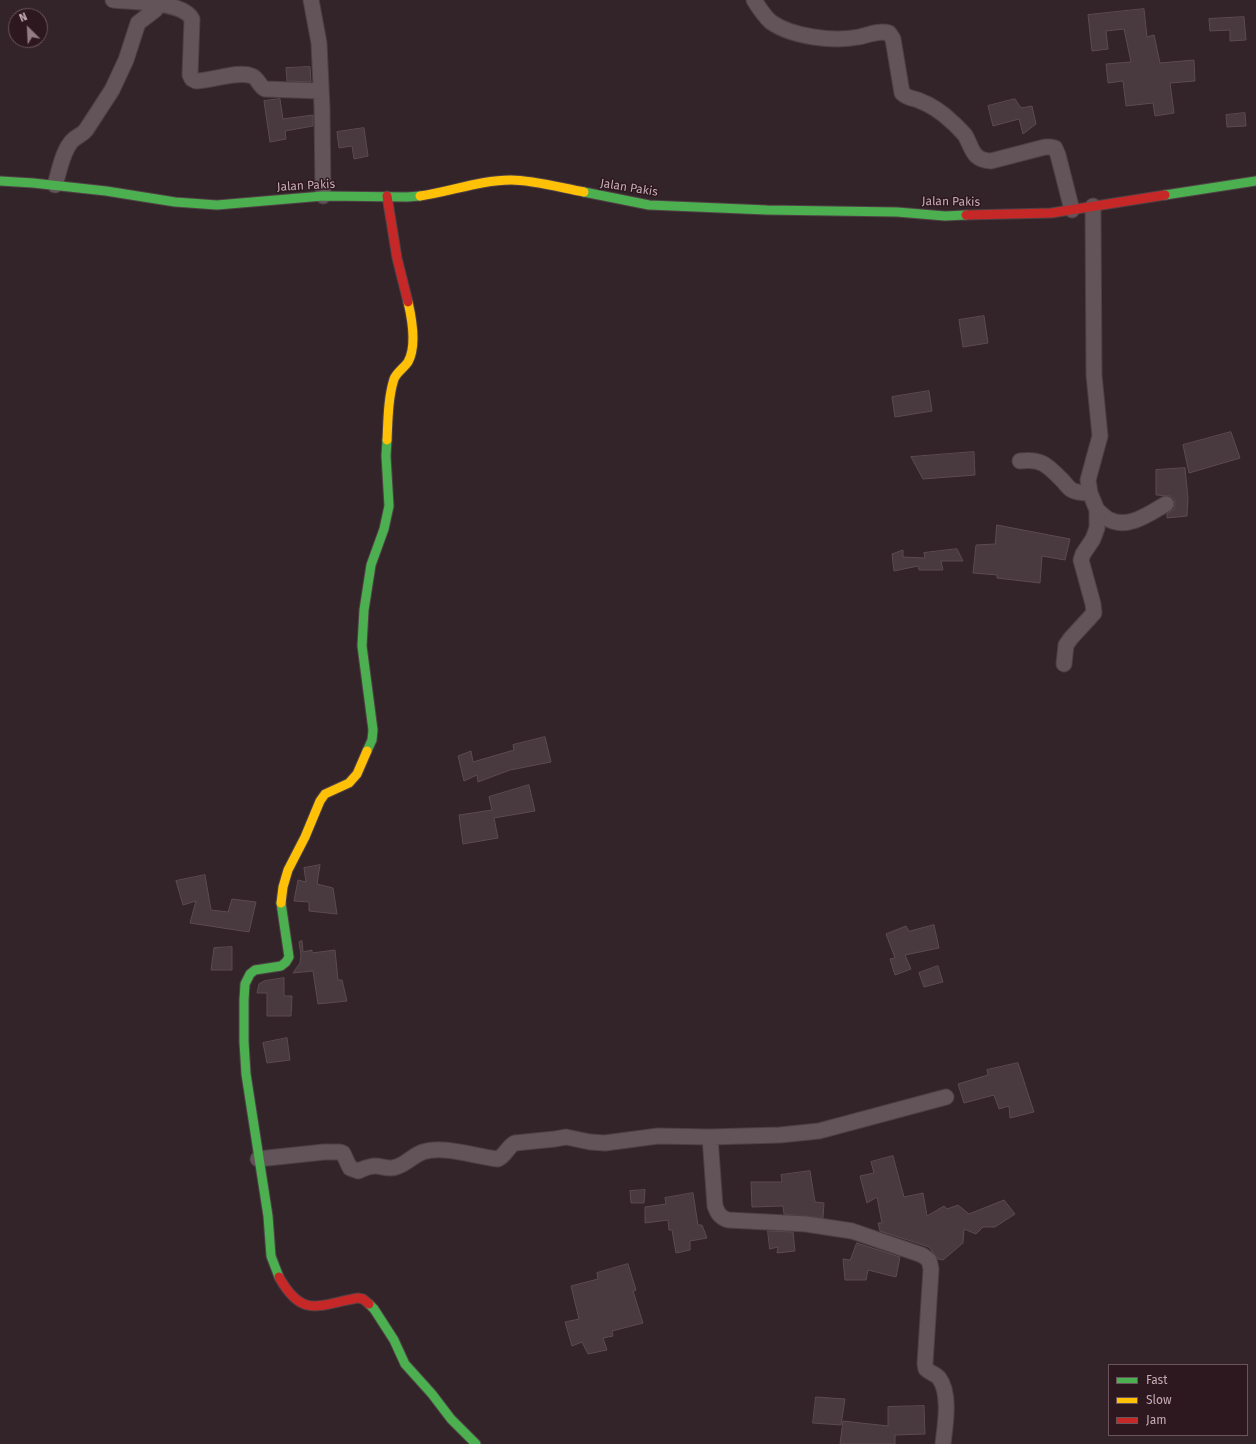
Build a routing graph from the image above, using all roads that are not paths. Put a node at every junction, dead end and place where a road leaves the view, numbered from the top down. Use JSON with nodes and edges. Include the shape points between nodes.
{"nodes":[{"id":1,"x":114,"y":0,"type":"edge"},
{"id":2,"x":311,"y":0,"type":"edge"},
{"id":3,"x":754,"y":0,"type":"edge"},
{"id":4,"x":159,"y":4,"type":"junction"},
{"id":5,"x":321,"y":91,"type":"junction"},
{"id":6,"x":0,"y":181,"type":"edge"},
{"id":7,"x":1256,"y":181,"type":"edge"},
{"id":8,"x":55,"y":185,"type":"junction"},
{"id":9,"x":323,"y":196,"type":"junction"},
{"id":10,"x":387,"y":196,"type":"junction"},
{"id":11,"x":1093,"y":206,"type":"junction"},
{"id":12,"x":1072,"y":210,"type":"junction"},
{"id":13,"x":1020,"y":462,"type":"dead end"},
{"id":14,"x":1090,"y":493,"type":"junction"},
{"id":15,"x":1166,"y":504,"type":"dead end"},
{"id":16,"x":1097,"y":510,"type":"junction"},
{"id":17,"x":1064,"y":664,"type":"dead end"},
{"id":18,"x":946,"y":1098,"type":"dead end"},
{"id":19,"x":710,"y":1137,"type":"junction"},
{"id":20,"x":258,"y":1159,"type":"junction"},
{"id":21,"x":476,"y":1444,"type":"edge"},
{"id":22,"x":943,"y":1444,"type":"edge"}],
"edges":[{"from":1,"to":4,"type":"street"},
{"from":2,"to":5,"type":"street","via":[[319,43]]},
{"from":3,"to":12,"type":"street","via":[[772,22],[804,35],[841,39],[889,32],[893,39],[902,93],[939,110],[953,122],[977,158],[991,161],[1045,147],[1055,148]]},
{"from":4,"to":5,"type":"street","via":[[187,12],[192,18],[189,71],[192,79],[202,81],[242,74],[257,79],[265,89]]},
{"from":4,"to":8,"type":"street","via":[[138,23],[126,60],[112,90],[83,135],[70,144]]},
{"from":5,"to":9,"type":"street"},
{"from":6,"to":8,"type":"street","name":"Jalan Pakis"},
{"from":7,"to":11,"type":"street","name":"Jalan Pakis"},
{"from":8,"to":9,"type":"street","name":"Jalan Pakis","via":[[175,202],[217,205]]},
{"from":9,"to":10,"type":"street","name":"Jalan Pakis"},
{"from":10,"to":12,"type":"street","name":"Jalan Pakis","via":[[427,195],[473,184],[511,180],[649,205],[897,212],[945,216],[1051,213]]},
{"from":10,"to":20,"type":"street","via":[[413,330],[410,357],[395,377],[390,395],[386,456],[389,506],[384,529],[371,564],[364,604],[362,646],[369,692],[372,740],[357,774],[349,783],[325,794],[320,801],[288,870],[281,904],[290,955],[288,961],[282,965],[254,971],[247,979],[244,1049]]},
{"from":11,"to":12,"type":"street","name":"Jalan Pakis"},
{"from":11,"to":14,"type":"street","via":[[1094,374],[1100,436],[1088,480]]},
{"from":13,"to":14,"type":"street","via":[[1037,460],[1070,490]]},
{"from":14,"to":16,"type":"street"},
{"from":15,"to":16,"type":"street","via":[[1128,522],[1109,520]]},
{"from":16,"to":17,"type":"street","via":[[1097,528],[1081,560],[1094,613],[1070,638],[1066,645]]},
{"from":18,"to":19,"type":"street","via":[[819,1131]]},
{"from":19,"to":20,"type":"street","via":[[658,1136],[590,1142],[566,1136],[512,1144],[504,1156],[498,1159],[433,1150],[420,1153],[396,1167],[374,1166],[358,1171],[350,1168],[343,1153],[340,1152]]},
{"from":19,"to":22,"type":"street","via":[[715,1206],[721,1218],[806,1224],[852,1231],[922,1255],[929,1260],[931,1269],[925,1364],[926,1369],[937,1376],[944,1386],[946,1415]]},
{"from":20,"to":21,"type":"street","via":[[268,1209],[271,1253],[282,1282],[297,1300],[308,1306],[316,1307],[358,1298],[367,1302],[387,1328],[404,1364]]}]}
